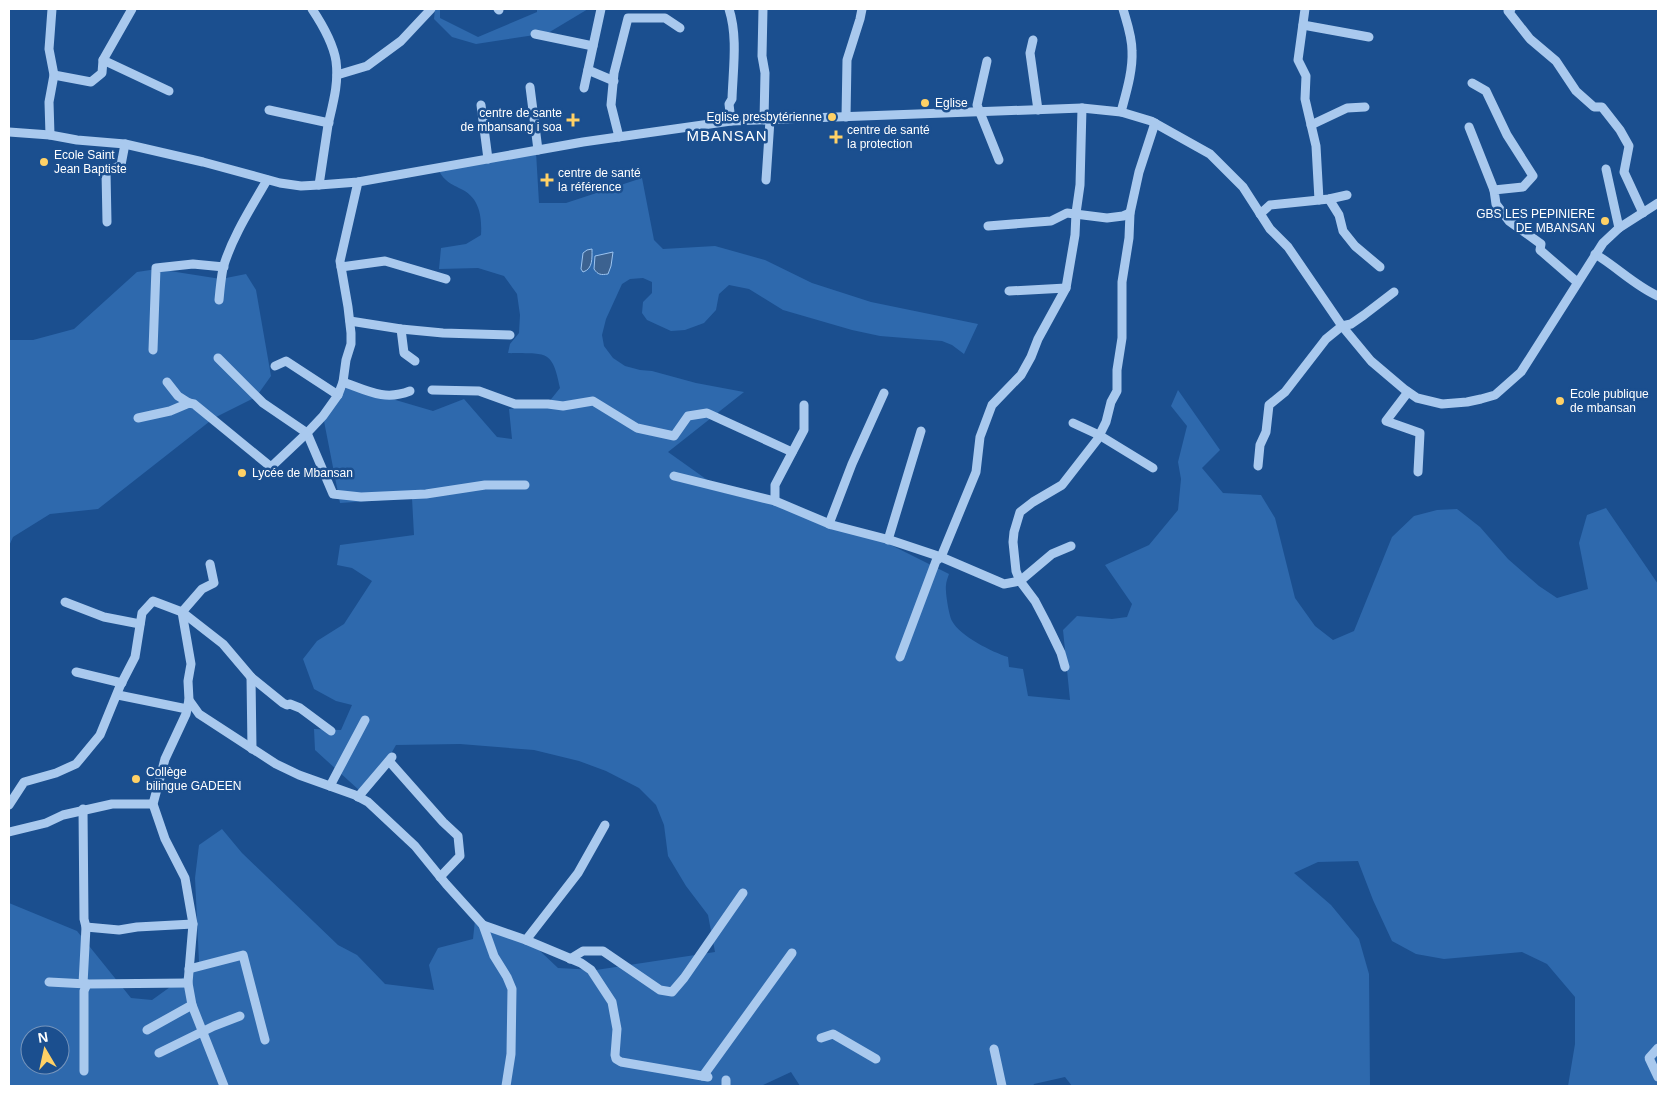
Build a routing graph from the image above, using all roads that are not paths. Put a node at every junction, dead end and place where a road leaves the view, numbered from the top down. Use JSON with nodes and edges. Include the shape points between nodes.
{"nodes":[{"id":1,"x":52,"y":9,"type":"edge"},
{"id":2,"x":132,"y":9,"type":"edge"},
{"id":3,"x":312,"y":9,"type":"edge"},
{"id":4,"x":432,"y":9,"type":"edge"},
{"id":5,"x":601,"y":9,"type":"edge"},
{"id":6,"x":729,"y":9,"type":"edge"},
{"id":7,"x":763,"y":9,"type":"edge"},
{"id":8,"x":862,"y":9,"type":"edge"},
{"id":9,"x":1123,"y":9,"type":"edge"},
{"id":10,"x":1305,"y":9,"type":"edge"},
{"id":11,"x":1511,"y":9,"type":"edge"},
{"id":12,"x":1303,"y":25,"type":"junction"},
{"id":13,"x":680,"y":28,"type":"dead end"},
{"id":14,"x":535,"y":34,"type":"dead end"},
{"id":15,"x":1368,"y":37,"type":"dead end"},
{"id":16,"x":1033,"y":40,"type":"dead end"},
{"id":17,"x":593,"y":46,"type":"junction"},
{"id":18,"x":103,"y":60,"type":"junction"},
{"id":19,"x":988,"y":61,"type":"dead end"},
{"id":20,"x":588,"y":70,"type":"junction"},
{"id":21,"x":54,"y":75,"type":"junction"},
{"id":22,"x":337,"y":75,"type":"junction"},
{"id":23,"x":614,"y":81,"type":"junction"},
{"id":24,"x":1472,"y":83,"type":"dead end"},
{"id":25,"x":530,"y":87,"type":"dead end"},
{"id":26,"x":584,"y":88,"type":"dead end"},
{"id":27,"x":168,"y":91,"type":"dead end"},
{"id":28,"x":481,"y":105,"type":"dead end"},
{"id":29,"x":1082,"y":108,"type":"junction"},
{"id":30,"x":1364,"y":108,"type":"dead end"},
{"id":31,"x":269,"y":110,"type":"dead end"},
{"id":32,"x":1038,"y":110,"type":"junction"},
{"id":33,"x":980,"y":112,"type":"junction"},
{"id":34,"x":1121,"y":112,"type":"junction"},
{"id":35,"x":846,"y":117,"type":"junction"},
{"id":36,"x":767,"y":120,"type":"junction"},
{"id":37,"x":731,"y":121,"type":"junction"},
{"id":38,"x":1156,"y":123,"type":"junction"},
{"id":39,"x":329,"y":124,"type":"junction"},
{"id":40,"x":1311,"y":125,"type":"junction"},
{"id":41,"x":1469,"y":127,"type":"dead end"},
{"id":42,"x":9,"y":132,"type":"edge"},
{"id":43,"x":50,"y":135,"type":"junction"},
{"id":44,"x":619,"y":137,"type":"junction"},
{"id":45,"x":125,"y":144,"type":"junction"},
{"id":46,"x":538,"y":150,"type":"junction"},
{"id":47,"x":488,"y":159,"type":"junction"},
{"id":48,"x":999,"y":160,"type":"dead end"},
{"id":49,"x":1606,"y":169,"type":"dead end"},
{"id":50,"x":267,"y":180,"type":"junction"},
{"id":51,"x":766,"y":180,"type":"dead end"},
{"id":52,"x":358,"y":182,"type":"junction"},
{"id":53,"x":319,"y":185,"type":"junction"},
{"id":54,"x":1494,"y":190,"type":"junction"},
{"id":55,"x":1347,"y":195,"type":"dead end"},
{"id":56,"x":1324,"y":199,"type":"junction"},
{"id":57,"x":1658,"y":203,"type":"edge"},
{"id":58,"x":1076,"y":213,"type":"junction"},
{"id":59,"x":1130,"y":213,"type":"junction"},
{"id":60,"x":1643,"y":213,"type":"junction"},
{"id":61,"x":1260,"y":214,"type":"junction"},
{"id":62,"x":107,"y":222,"type":"dead end"},
{"id":63,"x":988,"y":226,"type":"dead end"},
{"id":64,"x":1619,"y":228,"type":"junction"},
{"id":65,"x":1596,"y":254,"type":"junction"},
{"id":66,"x":224,"y":267,"type":"junction"},
{"id":67,"x":341,"y":267,"type":"junction"},
{"id":68,"x":1380,"y":267,"type":"dead end"},
{"id":69,"x":446,"y":279,"type":"dead end"},
{"id":70,"x":1576,"y":282,"type":"junction"},
{"id":71,"x":1066,"y":288,"type":"junction"},
{"id":72,"x":1009,"y":290,"type":"dead end"},
{"id":73,"x":1394,"y":292,"type":"dead end"},
{"id":74,"x":1658,"y":296,"type":"edge"},
{"id":75,"x":219,"y":300,"type":"dead end"},
{"id":76,"x":350,"y":322,"type":"junction"},
{"id":77,"x":1342,"y":326,"type":"junction"},
{"id":78,"x":402,"y":329,"type":"junction"},
{"id":79,"x":510,"y":335,"type":"dead end"},
{"id":80,"x":153,"y":350,"type":"dead end"},
{"id":81,"x":218,"y":358,"type":"dead end"},
{"id":82,"x":415,"y":361,"type":"dead end"},
{"id":83,"x":275,"y":366,"type":"dead end"},
{"id":84,"x":167,"y":382,"type":"dead end"},
{"id":85,"x":344,"y":382,"type":"junction"},
{"id":86,"x":432,"y":390,"type":"dead end"},
{"id":87,"x":410,"y":391,"type":"dead end"},
{"id":88,"x":1408,"y":392,"type":"junction"},
{"id":89,"x":884,"y":394,"type":"dead end"},
{"id":90,"x":338,"y":395,"type":"junction"},
{"id":91,"x":189,"y":403,"type":"junction"},
{"id":92,"x":804,"y":405,"type":"dead end"},
{"id":93,"x":138,"y":418,"type":"dead end"},
{"id":94,"x":1072,"y":423,"type":"dead end"},
{"id":95,"x":921,"y":431,"type":"dead end"},
{"id":96,"x":306,"y":433,"type":"junction"},
{"id":97,"x":1099,"y":435,"type":"junction"},
{"id":98,"x":792,"y":452,"type":"junction"},
{"id":99,"x":1258,"y":466,"type":"dead end"},
{"id":100,"x":1154,"y":468,"type":"dead end"},
{"id":101,"x":1418,"y":472,"type":"dead end"},
{"id":102,"x":674,"y":476,"type":"dead end"},
{"id":103,"x":525,"y":485,"type":"dead end"},
{"id":104,"x":775,"y":501,"type":"junction"},
{"id":105,"x":829,"y":524,"type":"junction"},
{"id":106,"x":888,"y":540,"type":"junction"},
{"id":107,"x":1070,"y":546,"type":"dead end"},
{"id":108,"x":941,"y":557,"type":"junction"},
{"id":109,"x":210,"y":564,"type":"dead end"},
{"id":110,"x":1020,"y":581,"type":"junction"},
{"id":111,"x":65,"y":602,"type":"dead end"},
{"id":112,"x":182,"y":612,"type":"junction"},
{"id":113,"x":140,"y":624,"type":"junction"},
{"id":114,"x":900,"y":657,"type":"dead end"},
{"id":115,"x":1065,"y":667,"type":"dead end"},
{"id":116,"x":76,"y":672,"type":"dead end"},
{"id":117,"x":250,"y":677,"type":"junction"},
{"id":118,"x":122,"y":683,"type":"junction"},
{"id":119,"x":118,"y":694,"type":"junction"},
{"id":120,"x":188,"y":704,"type":"junction"},
{"id":121,"x":366,"y":720,"type":"dead end"},
{"id":122,"x":331,"y":731,"type":"dead end"},
{"id":123,"x":252,"y":749,"type":"junction"},
{"id":124,"x":330,"y":786,"type":"junction"},
{"id":125,"x":358,"y":797,"type":"junction"},
{"id":126,"x":153,"y":804,"type":"junction"},
{"id":127,"x":9,"y":805,"type":"edge"},
{"id":128,"x":83,"y":809,"type":"junction"},
{"id":129,"x":605,"y":825,"type":"dead end"},
{"id":130,"x":9,"y":832,"type":"edge"},
{"id":131,"x":440,"y":877,"type":"junction"},
{"id":132,"x":743,"y":893,"type":"dead end"},
{"id":133,"x":193,"y":924,"type":"junction"},
{"id":134,"x":484,"y":925,"type":"junction"},
{"id":135,"x":86,"y":927,"type":"junction"},
{"id":136,"x":526,"y":940,"type":"junction"},
{"id":137,"x":792,"y":952,"type":"dead end"},
{"id":138,"x":570,"y":959,"type":"junction"},
{"id":139,"x":189,"y":969,"type":"junction"},
{"id":140,"x":49,"y":982,"type":"dead end"},
{"id":141,"x":188,"y":983,"type":"junction"},
{"id":142,"x":85,"y":984,"type":"junction"},
{"id":143,"x":192,"y":1005,"type":"junction"},
{"id":144,"x":240,"y":1016,"type":"dead end"},
{"id":145,"x":147,"y":1030,"type":"dead end"},
{"id":146,"x":201,"y":1032,"type":"junction"},
{"id":147,"x":820,"y":1038,"type":"dead end"},
{"id":148,"x":265,"y":1040,"type":"dead end"},
{"id":149,"x":1658,"y":1048,"type":"edge"},
{"id":150,"x":994,"y":1049,"type":"dead end"},
{"id":151,"x":159,"y":1053,"type":"dead end"},
{"id":152,"x":876,"y":1059,"type":"dead end"},
{"id":153,"x":84,"y":1071,"type":"dead end"},
{"id":154,"x":1658,"y":1078,"type":"edge"},
{"id":155,"x":224,"y":1086,"type":"edge"},
{"id":156,"x":506,"y":1086,"type":"edge"},
{"id":157,"x":1002,"y":1086,"type":"edge"}],
"edges":[{"from":1,"to":21,"type":"street","via":[[49,49]]},
{"from":2,"to":18,"type":"street"},
{"from":3,"to":22,"type":"street","via":[[332,44]]},
{"from":4,"to":22,"type":"street","via":[[401,41],[367,66]]},
{"from":5,"to":17,"type":"street"},
{"from":6,"to":37,"type":"street","via":[[734,42],[732,99],[729,104]]},
{"from":7,"to":36,"type":"street","via":[[762,56]]},
{"from":8,"to":35,"type":"street","via":[[846,60]]},
{"from":9,"to":34,"type":"street","via":[[1132,51]]},
{"from":10,"to":12,"type":"street"},
{"from":11,"to":60,"type":"street","via":[[1508,11],[1530,39],[1556,60],[1576,91],[1594,107],[1602,107],[1620,130],[1629,146],[1624,172]]},
{"from":12,"to":15,"type":"street"},
{"from":12,"to":40,"type":"street","via":[[1298,60],[1306,76],[1305,98]]},
{"from":13,"to":23,"type":"street","via":[[665,18],[628,18]]},
{"from":14,"to":17,"type":"street"},
{"from":16,"to":32,"type":"street","via":[[1030,53]]},
{"from":17,"to":20,"type":"street"},
{"from":18,"to":21,"type":"street","via":[[102,72],[91,82]]},
{"from":18,"to":27,"type":"street"},
{"from":19,"to":33,"type":"street","via":[[977,104]]},
{"from":20,"to":23,"type":"street"},
{"from":20,"to":26,"type":"street"},
{"from":21,"to":43,"type":"street"},
{"from":22,"to":39,"type":"street"},
{"from":23,"to":44,"type":"street","via":[[612,105]]},
{"from":24,"to":54,"type":"street","via":[[1486,91],[1507,135],[1533,176],[1523,187]]},
{"from":25,"to":46,"type":"street"},
{"from":28,"to":47,"type":"street"},
{"from":29,"to":32,"type":"street"},
{"from":29,"to":34,"type":"street"},
{"from":29,"to":58,"type":"street"},
{"from":30,"to":40,"type":"street","via":[[1347,108]]},
{"from":31,"to":39,"type":"street"},
{"from":32,"to":33,"type":"street"},
{"from":33,"to":35,"type":"street"},
{"from":33,"to":48,"type":"street"},
{"from":34,"to":38,"type":"street"},
{"from":35,"to":36,"type":"street"},
{"from":36,"to":37,"type":"street"},
{"from":36,"to":51,"type":"street"},
{"from":37,"to":44,"type":"street"},
{"from":38,"to":59,"type":"street","via":[[1139,172]]},
{"from":38,"to":61,"type":"street","via":[[1210,154],[1243,187]]},
{"from":39,"to":53,"type":"street"},
{"from":40,"to":56,"type":"street"},
{"from":41,"to":54,"type":"street"},
{"from":42,"to":43,"type":"street"},
{"from":43,"to":45,"type":"street"},
{"from":44,"to":46,"type":"street"},
{"from":45,"to":50,"type":"street"},
{"from":45,"to":62,"type":"street","via":[[121,165],[106,172]]},
{"from":46,"to":47,"type":"street"},
{"from":47,"to":52,"type":"street"},
{"from":49,"to":64,"type":"street"},
{"from":50,"to":53,"type":"street","via":[[301,186]]},
{"from":50,"to":66,"type":"street"},
{"from":52,"to":53,"type":"street"},
{"from":52,"to":67,"type":"street"},
{"from":54,"to":70,"type":"street","via":[[1496,204],[1509,221],[1541,244],[1540,250]]},
{"from":55,"to":56,"type":"street"},
{"from":56,"to":61,"type":"street","via":[[1270,205]]},
{"from":56,"to":68,"type":"street","via":[[1339,215],[1344,231],[1355,246]]},
{"from":57,"to":60,"type":"street"},
{"from":58,"to":59,"type":"street","via":[[1107,218]]},
{"from":58,"to":63,"type":"street","via":[[1067,213],[1052,221]]},
{"from":58,"to":71,"type":"street"},
{"from":59,"to":97,"type":"street","via":[[1130,238],[1122,282],[1122,338],[1117,391]]},
{"from":60,"to":64,"type":"street"},
{"from":61,"to":77,"type":"street","via":[[1288,248]]},
{"from":64,"to":65,"type":"street"},
{"from":65,"to":70,"type":"street"},
{"from":65,"to":74,"type":"street"},
{"from":66,"to":75,"type":"street"},
{"from":66,"to":80,"type":"street","via":[[193,264],[156,268]]},
{"from":67,"to":69,"type":"street","via":[[385,261]]},
{"from":67,"to":76,"type":"street"},
{"from":70,"to":88,"type":"street","via":[[1521,372],[1495,395],[1442,404],[1417,398]]},
{"from":71,"to":72,"type":"street"},
{"from":71,"to":108,"type":"street","via":[[1021,375],[992,404],[980,437],[976,472]]},
{"from":73,"to":77,"type":"street","via":[[1351,324]]},
{"from":76,"to":78,"type":"street"},
{"from":76,"to":85,"type":"street","via":[[351,344]]},
{"from":77,"to":88,"type":"street","via":[[1374,364]]},
{"from":77,"to":99,"type":"street","via":[[1326,339],[1284,392],[1269,405]]},
{"from":78,"to":79,"type":"street"},
{"from":78,"to":82,"type":"street","via":[[404,353]]},
{"from":81,"to":96,"type":"street","via":[[263,403]]},
{"from":83,"to":90,"type":"street","via":[[286,361]]},
{"from":84,"to":91,"type":"street","via":[[178,396]]},
{"from":85,"to":87,"type":"street","via":[[389,396]]},
{"from":85,"to":90,"type":"street"},
{"from":86,"to":98,"type":"street","via":[[479,391],[514,404],[563,406],[593,401],[637,428],[674,436],[688,416],[708,414]]},
{"from":88,"to":101,"type":"street","via":[[1386,421],[1420,433]]},
{"from":89,"to":105,"type":"street"},
{"from":90,"to":96,"type":"street"},
{"from":91,"to":93,"type":"street"},
{"from":91,"to":96,"type":"street","via":[[198,406],[271,467]]},
{"from":92,"to":98,"type":"street","via":[[804,430]]},
{"from":94,"to":97,"type":"street"},
{"from":95,"to":106,"type":"street"},
{"from":96,"to":103,"type":"street","via":[[333,494],[361,497],[426,494],[485,485]]},
{"from":97,"to":100,"type":"street"},
{"from":97,"to":110,"type":"street","via":[[1062,485],[1020,512],[1013,542]]},
{"from":98,"to":104,"type":"street","via":[[775,485]]},
{"from":102,"to":104,"type":"street"},
{"from":104,"to":105,"type":"street"},
{"from":105,"to":106,"type":"street"},
{"from":106,"to":108,"type":"street"},
{"from":107,"to":110,"type":"street","via":[[1052,554]]},
{"from":108,"to":110,"type":"street","via":[[1004,584]]},
{"from":108,"to":114,"type":"street","via":[[936,561]]},
{"from":109,"to":112,"type":"street","via":[[214,583],[202,589]]},
{"from":110,"to":115,"type":"street","via":[[1036,601]]},
{"from":111,"to":113,"type":"street","via":[[104,617]]},
{"from":112,"to":113,"type":"street","via":[[153,601],[142,613]]},
{"from":112,"to":117,"type":"street","via":[[223,644]]},
{"from":112,"to":120,"type":"street","via":[[191,664]]},
{"from":113,"to":118,"type":"street","via":[[135,657]]},
{"from":116,"to":118,"type":"street"},
{"from":117,"to":122,"type":"street","via":[[283,704],[300,708]]},
{"from":117,"to":123,"type":"street"},
{"from":118,"to":119,"type":"street"},
{"from":119,"to":120,"type":"street"},
{"from":119,"to":127,"type":"street","via":[[100,735],[76,764],[56,774],[24,782]]},
{"from":120,"to":123,"type":"street"},
{"from":120,"to":126,"type":"street","via":[[165,759]]},
{"from":121,"to":124,"type":"street"},
{"from":123,"to":124,"type":"street","via":[[284,768]]},
{"from":124,"to":125,"type":"street"},
{"from":125,"to":131,"type":"street","via":[[415,846]]},
{"from":125,"to":131,"type":"street","via":[[391,759],[458,836],[460,856]]},
{"from":126,"to":128,"type":"street","via":[[112,804]]},
{"from":126,"to":133,"type":"street","via":[[165,839],[185,878]]},
{"from":128,"to":130,"type":"street"},
{"from":128,"to":135,"type":"street"},
{"from":129,"to":136,"type":"street","via":[[578,872]]},
{"from":131,"to":134,"type":"street"},
{"from":132,"to":138,"type":"street","via":[[672,992],[660,990],[603,951],[583,951]]},
{"from":133,"to":135,"type":"street","via":[[119,930]]},
{"from":133,"to":139,"type":"street"},
{"from":134,"to":136,"type":"street"},
{"from":134,"to":156,"type":"street","via":[[494,956],[512,989],[511,1054]]},
{"from":135,"to":142,"type":"street"},
{"from":136,"to":138,"type":"street"},
{"from":137,"to":138,"type":"street","via":[[706,1076],[616,1059],[617,1029],[612,1002],[591,970]]},
{"from":139,"to":141,"type":"street"},
{"from":139,"to":148,"type":"street","via":[[242,955]]},
{"from":140,"to":142,"type":"street"},
{"from":141,"to":142,"type":"street"},
{"from":141,"to":143,"type":"street"},
{"from":142,"to":153,"type":"street"},
{"from":143,"to":145,"type":"street"},
{"from":143,"to":146,"type":"street"},
{"from":144,"to":146,"type":"street"},
{"from":146,"to":151,"type":"street"},
{"from":146,"to":155,"type":"street"},
{"from":147,"to":152,"type":"street","via":[[832,1034]]},
{"from":149,"to":154,"type":"street","via":[[1649,1058]]},
{"from":150,"to":157,"type":"street"}]}
